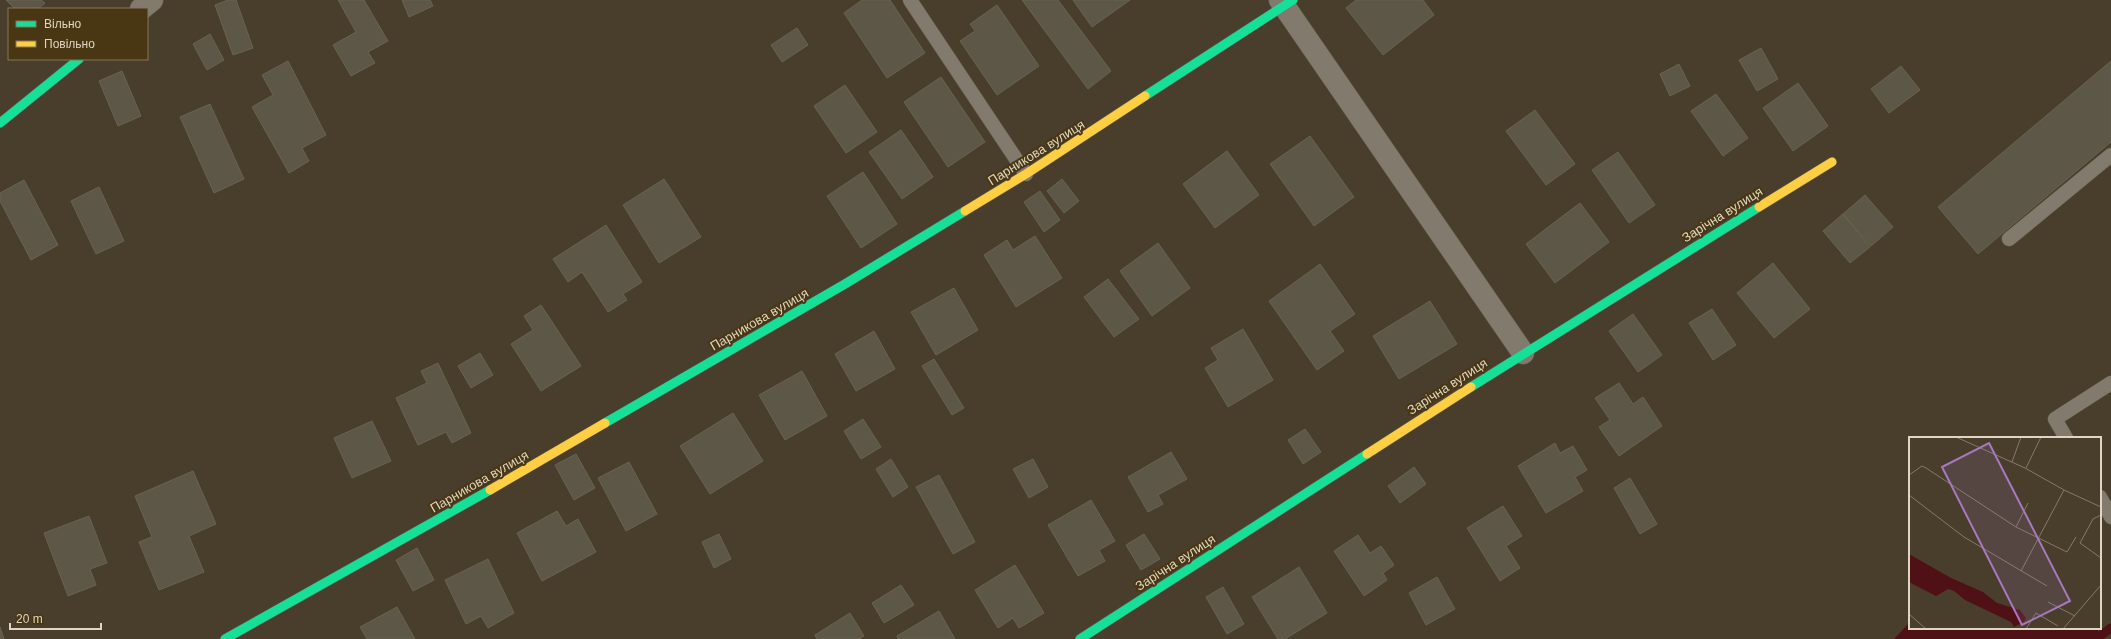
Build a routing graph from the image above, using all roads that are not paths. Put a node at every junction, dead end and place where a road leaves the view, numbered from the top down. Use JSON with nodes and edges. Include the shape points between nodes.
{"nodes":[{"id":1,"x":152,"y":0,"type":"edge"},
{"id":2,"x":910,"y":0,"type":"edge"},
{"id":3,"x":1286,"y":2,"type":"edge"},
{"id":4,"x":141,"y":8,"type":"edge"},
{"id":5,"x":78,"y":60,"type":"edge"},
{"id":6,"x":0,"y":123,"type":"edge"},
{"id":7,"x":2111,"y":156,"type":"edge"},
{"id":8,"x":1832,"y":162,"type":"dead end"},
{"id":9,"x":1026,"y":174,"type":"junction"},
{"id":10,"x":2009,"y":238,"type":"dead end"},
{"id":11,"x":1523,"y":352,"type":"junction"},
{"id":12,"x":2111,"y":383,"type":"edge"},
{"id":13,"x":2065,"y":437,"type":"edge"},
{"id":14,"x":2101,"y":499,"type":"edge"},
{"id":15,"x":2111,"y":517,"type":"edge"},
{"id":16,"x":225,"y":639,"type":"edge"},
{"id":17,"x":1080,"y":639,"type":"edge"}],
"edges":[{"from":1,"to":4,"type":"street"},
{"from":2,"to":9,"type":"lane"},
{"from":3,"to":9,"type":"street","name":"Парникова вулиця"},
{"from":3,"to":11,"type":"street"},
{"from":5,"to":6,"type":"street"},
{"from":7,"to":10,"type":"lane"},
{"from":8,"to":11,"type":"street","name":"Зарічна вулиця"},
{"from":9,"to":16,"type":"street","name":"Парникова вулиця","via":[[818,300],[418,532]]},
{"from":11,"to":17,"type":"street","name":"Зарічна вулиця"},
{"from":12,"to":13,"type":"lane","via":[[2055,419]]},
{"from":14,"to":15,"type":"lane"}]}
